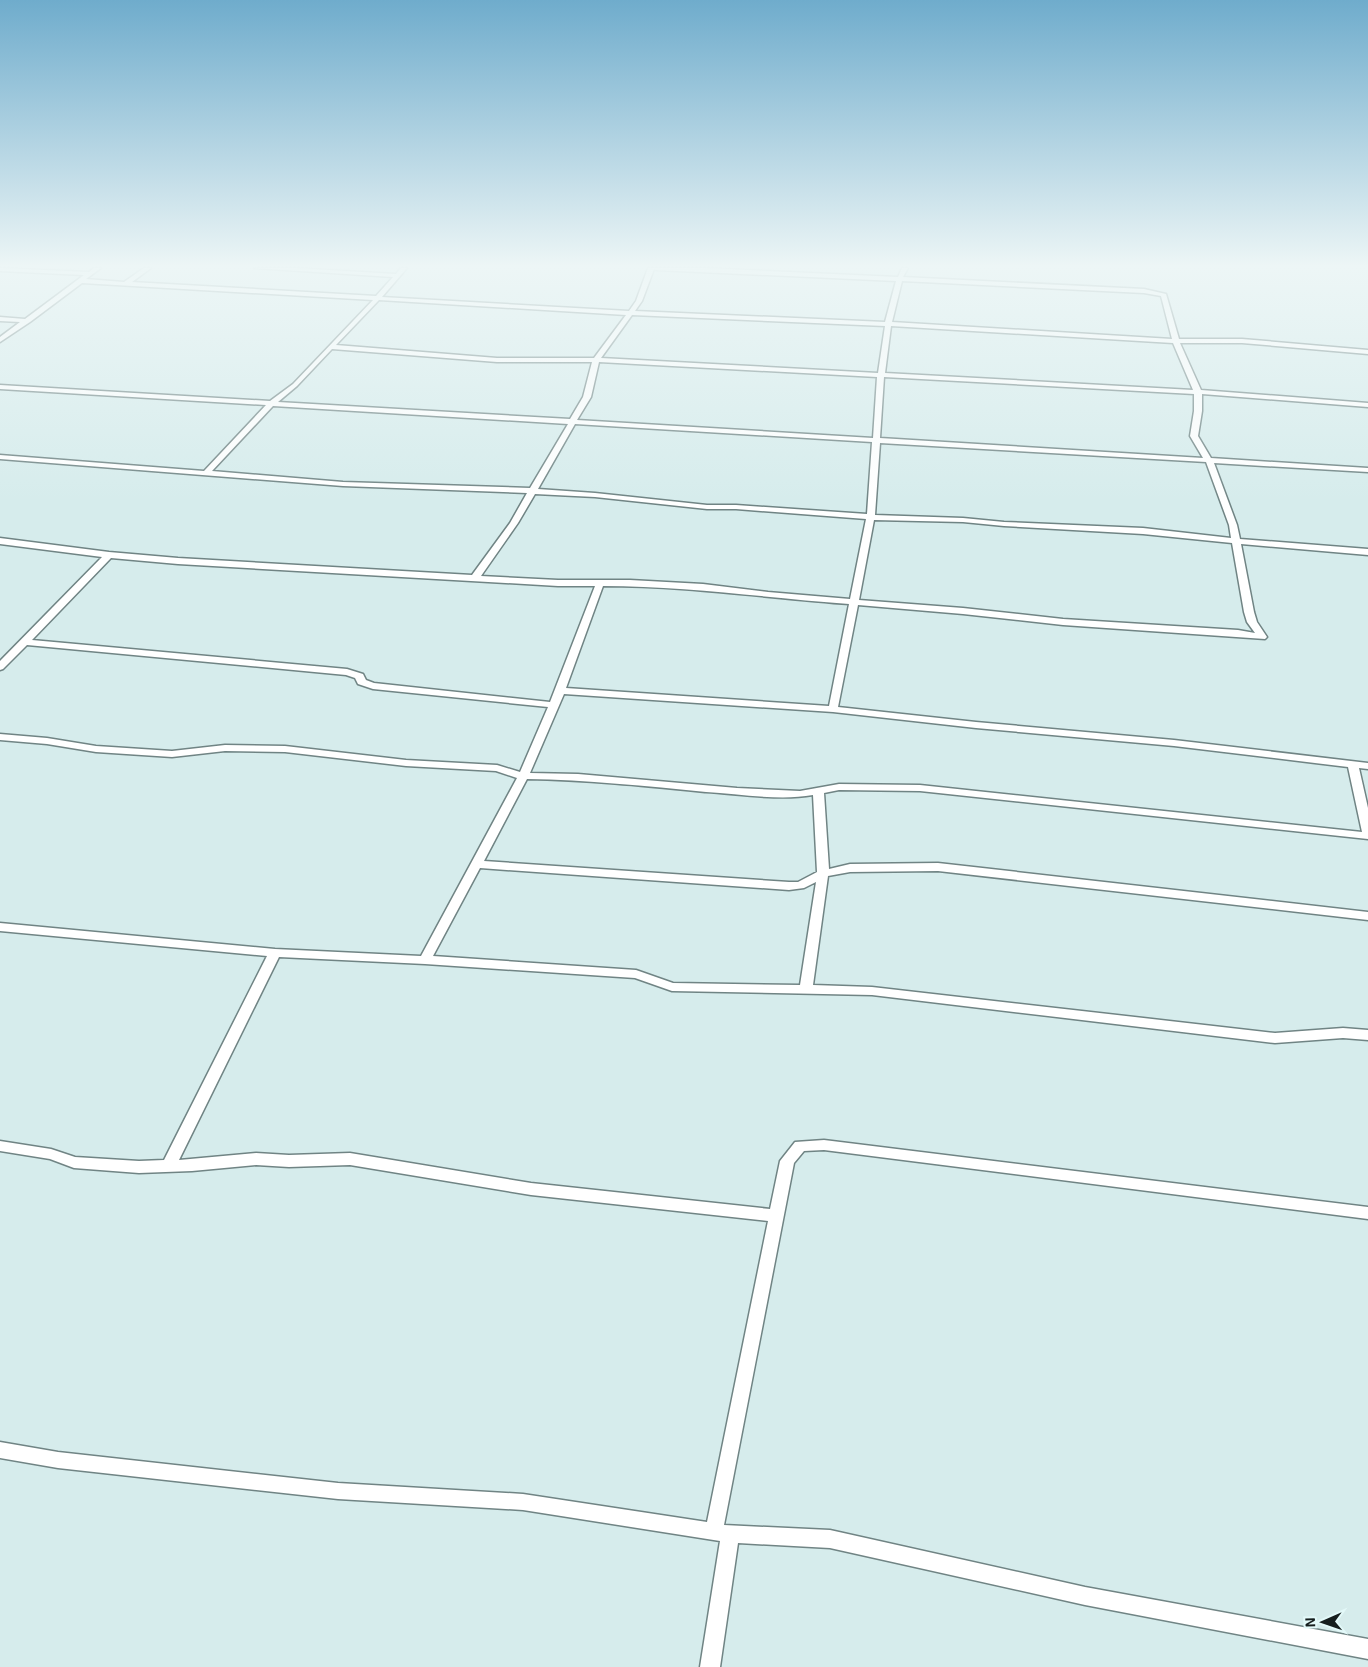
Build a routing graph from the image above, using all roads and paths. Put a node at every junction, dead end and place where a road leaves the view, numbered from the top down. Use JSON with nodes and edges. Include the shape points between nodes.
{"nodes":[{"id":1,"x":607,"y":346,"type":"edge"},
{"id":2,"x":885,"y":346,"type":"edge"},
{"id":3,"x":1177,"y":346,"type":"edge"},
{"id":4,"x":1297,"y":346,"type":"edge"},
{"id":5,"x":331,"y":347,"type":"joint"},
{"id":6,"x":1368,"y":352,"type":"edge"},
{"id":7,"x":596,"y":360,"type":"junction"},
{"id":8,"x":881,"y":376,"type":"junction"},
{"id":9,"x":0,"y":387,"type":"edge"},
{"id":10,"x":1198,"y":392,"type":"junction"},
{"id":11,"x":272,"y":403,"type":"junction"},
{"id":12,"x":1368,"y":405,"type":"edge"},
{"id":13,"x":572,"y":422,"type":"junction"},
{"id":14,"x":876,"y":440,"type":"junction"},
{"id":15,"x":0,"y":457,"type":"edge"},
{"id":16,"x":1209,"y":461,"type":"junction"},
{"id":17,"x":1368,"y":470,"type":"edge"},
{"id":18,"x":206,"y":473,"type":"junction"},
{"id":19,"x":532,"y":491,"type":"junction"},
{"id":20,"x":871,"y":517,"type":"junction"},
{"id":21,"x":0,"y":540,"type":"edge"},
{"id":22,"x":1236,"y":541,"type":"junction"},
{"id":23,"x":1368,"y":552,"type":"edge"},
{"id":24,"x":109,"y":555,"type":"junction"},
{"id":25,"x":475,"y":578,"type":"junction"},
{"id":26,"x":600,"y":583,"type":"junction"},
{"id":27,"x":855,"y":602,"type":"junction"},
{"id":28,"x":23,"y":642,"type":"junction"},
{"id":29,"x":0,"y":667,"type":"edge"},
{"id":30,"x":560,"y":691,"type":"junction"},
{"id":31,"x":554,"y":704,"type":"junction"},
{"id":32,"x":833,"y":709,"type":"junction"},
{"id":33,"x":0,"y":737,"type":"edge"},
{"id":34,"x":1353,"y":765,"type":"junction"},
{"id":35,"x":1368,"y":766,"type":"edge"},
{"id":36,"x":523,"y":776,"type":"junction"},
{"id":37,"x":818,"y":790,"type":"junction"},
{"id":38,"x":1368,"y":834,"type":"edge"},
{"id":39,"x":476,"y":864,"type":"junction"},
{"id":40,"x":823,"y":874,"type":"junction"},
{"id":41,"x":1368,"y":916,"type":"edge"},
{"id":42,"x":0,"y":927,"type":"edge"},
{"id":43,"x":276,"y":953,"type":"junction"},
{"id":44,"x":425,"y":960,"type":"junction"},
{"id":45,"x":806,"y":990,"type":"junction"},
{"id":46,"x":1368,"y":1035,"type":"edge"},
{"id":47,"x":0,"y":1146,"type":"edge"},
{"id":48,"x":169,"y":1165,"type":"junction"},
{"id":49,"x":1368,"y":1212,"type":"edge"},
{"id":50,"x":776,"y":1216,"type":"junction"},
{"id":51,"x":0,"y":1450,"type":"edge"},
{"id":52,"x":722,"y":1533,"type":"junction"},
{"id":53,"x":1368,"y":1649,"type":"edge"},
{"id":54,"x":710,"y":1667,"type":"edge"}],
"edges":[{"from":1,"to":7,"type":"street"},
{"from":2,"to":8,"type":"street"},
{"from":3,"to":10,"type":"street"},
{"from":4,"to":6,"type":"street"},
{"from":5,"to":7,"type":"street","via":[[520,360]]},
{"from":5,"to":11,"type":"street","via":[[295,385]]},
{"from":7,"to":8,"type":"street"},
{"from":7,"to":13,"type":"street","via":[[587,397]]},
{"from":8,"to":10,"type":"street"},
{"from":8,"to":14,"type":"street"},
{"from":9,"to":11,"type":"street"},
{"from":10,"to":12,"type":"street"},
{"from":10,"to":16,"type":"street","via":[[1194,436]]},
{"from":11,"to":13,"type":"street"},
{"from":11,"to":18,"type":"street"},
{"from":13,"to":14,"type":"street"},
{"from":13,"to":19,"type":"street"},
{"from":14,"to":16,"type":"street"},
{"from":14,"to":20,"type":"street"},
{"from":15,"to":18,"type":"street"},
{"from":16,"to":17,"type":"street"},
{"from":16,"to":22,"type":"street"},
{"from":18,"to":19,"type":"street","via":[[343,484]]},
{"from":19,"to":20,"type":"street","via":[[706,507],[736,506]]},
{"from":19,"to":25,"type":"street","via":[[514,524]]},
{"from":20,"to":22,"type":"street","via":[[1144,531]]},
{"from":20,"to":27,"type":"street"},
{"from":21,"to":24,"type":"street"},
{"from":22,"to":23,"type":"street"},
{"from":22,"to":27,"type":"street","via":[[1252,622],[1262,637]]},
{"from":24,"to":25,"type":"street"},
{"from":24,"to":28,"type":"street"},
{"from":25,"to":26,"type":"street"},
{"from":26,"to":27,"type":"street","via":[[702,587]]},
{"from":26,"to":30,"type":"street"},
{"from":27,"to":32,"type":"street"},
{"from":28,"to":29,"type":"street"},
{"from":28,"to":31,"type":"street","via":[[347,672],[360,676],[362,682],[372,686]]},
{"from":30,"to":31,"type":"street"},
{"from":30,"to":32,"type":"street"},
{"from":31,"to":36,"type":"street"},
{"from":32,"to":34,"type":"street","via":[[1174,743]]},
{"from":33,"to":36,"type":"street","via":[[147,753],[256,747],[285,749],[406,763],[497,768]]},
{"from":34,"to":35,"type":"street"},
{"from":34,"to":38,"type":"street"},
{"from":36,"to":37,"type":"street","via":[[578,777],[773,793],[800,794]]},
{"from":36,"to":39,"type":"street"},
{"from":37,"to":38,"type":"street","via":[[920,788]]},
{"from":37,"to":40,"type":"street"},
{"from":39,"to":40,"type":"street","via":[[789,886],[800,885]]},
{"from":39,"to":44,"type":"street"},
{"from":40,"to":41,"type":"street","via":[[850,868],[938,867]]},
{"from":40,"to":45,"type":"street"},
{"from":42,"to":43,"type":"street"},
{"from":43,"to":44,"type":"street"},
{"from":43,"to":48,"type":"street"},
{"from":44,"to":45,"type":"street","via":[[636,974],[672,987]]},
{"from":45,"to":46,"type":"street","via":[[872,991],[1275,1038],[1343,1033]]},
{"from":47,"to":48,"type":"street","via":[[51,1154],[74,1162],[139,1167]]},
{"from":48,"to":50,"type":"street","via":[[350,1159],[531,1189]]},
{"from":49,"to":50,"type":"street","via":[[824,1145],[800,1146],[787,1161]]},
{"from":50,"to":52,"type":"street"},
{"from":51,"to":52,"type":"street","via":[[77,1462],[338,1491],[523,1502]]},
{"from":52,"to":53,"type":"street","via":[[830,1539],[1085,1596]]},
{"from":52,"to":54,"type":"street"}]}
